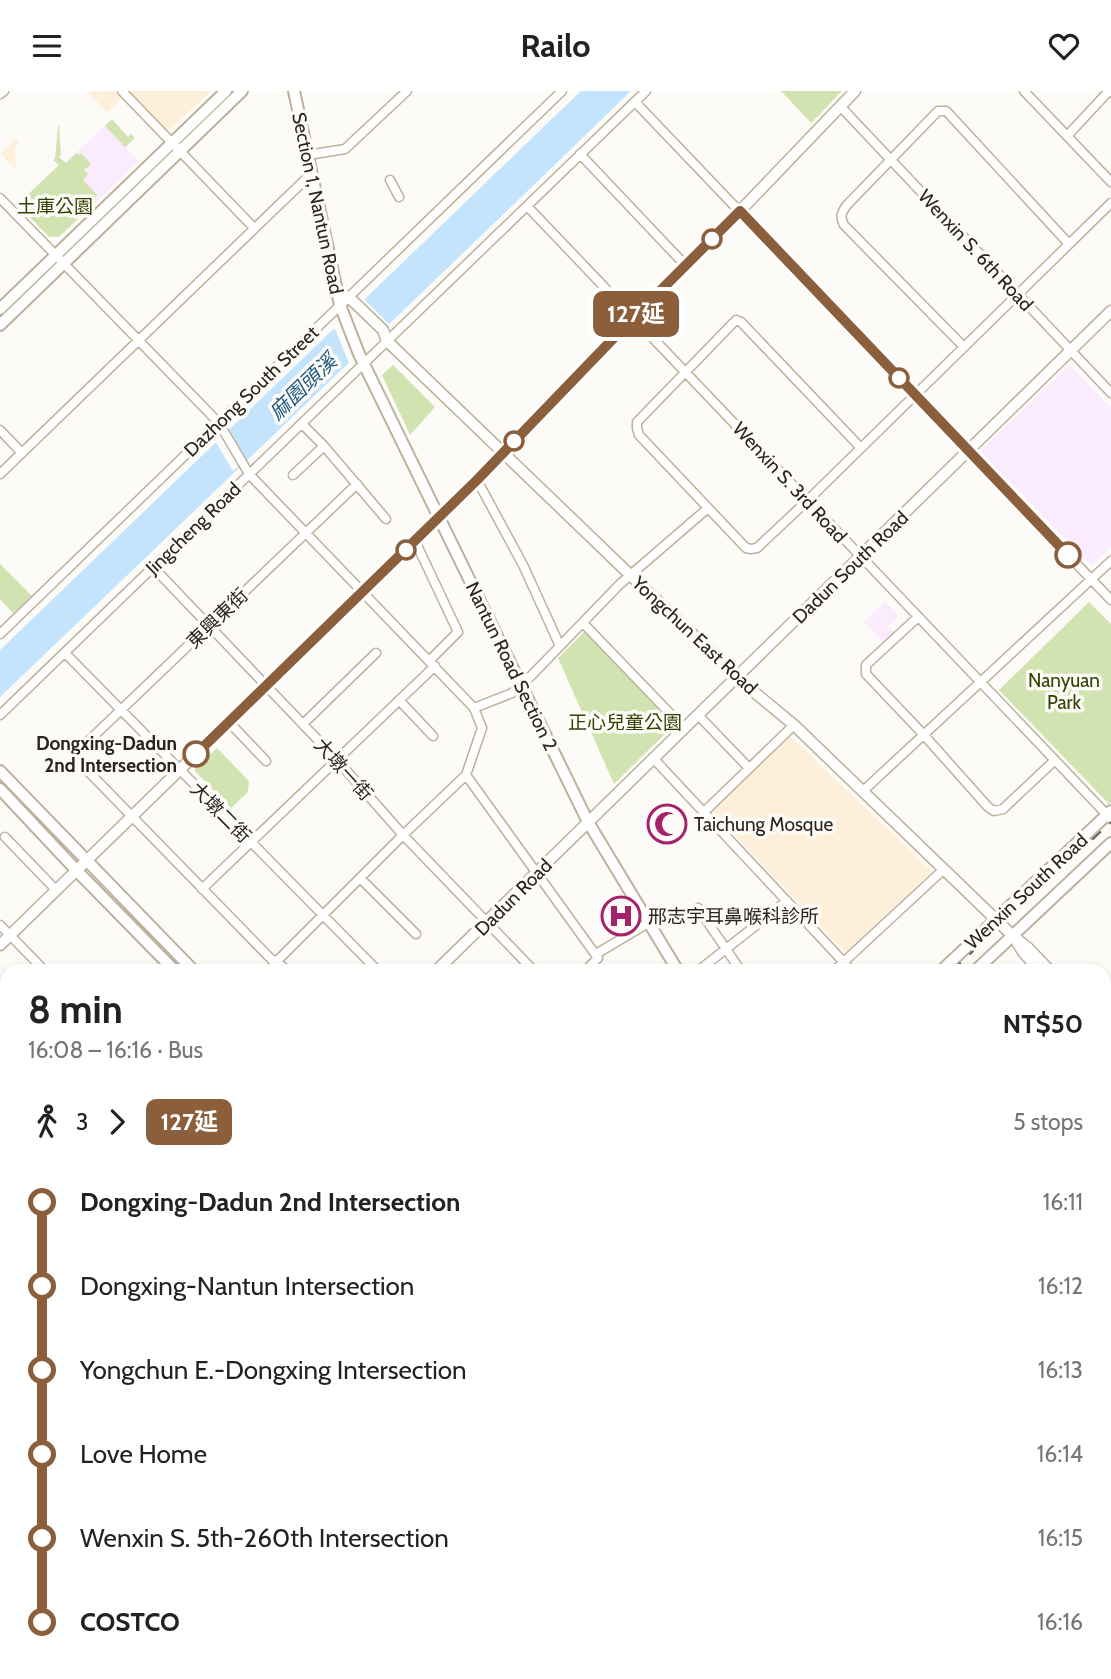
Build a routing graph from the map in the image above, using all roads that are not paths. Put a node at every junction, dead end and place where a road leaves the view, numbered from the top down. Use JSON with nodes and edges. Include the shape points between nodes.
{"nodes":[{"id":1,"x":122,"y":91,"type":"edge"},
{"id":2,"x":226,"y":91,"type":"edge"},
{"id":3,"x":242,"y":91,"type":"edge"},
{"id":4,"x":294,"y":91,"type":"edge"},
{"id":5,"x":407,"y":91,"type":"edge"},
{"id":6,"x":562,"y":91,"type":"edge"},
{"id":7,"x":646,"y":91,"type":"edge"},
{"id":8,"x":855,"y":91,"type":"edge"},
{"id":9,"x":1024,"y":91,"type":"edge"},
{"id":10,"x":1111,"y":92,"type":"edge"},
{"id":11,"x":635,"y":102,"type":"junction"},
{"id":12,"x":840,"y":106,"type":"junction"},
{"id":13,"x":1067,"y":136,"type":"junction"},
{"id":14,"x":176,"y":147,"type":"junction"},
{"id":15,"x":580,"y":154,"type":"junction"},
{"id":16,"x":308,"y":155,"type":"junction"},
{"id":17,"x":890,"y":160,"type":"junction"},
{"id":18,"x":312,"y":173,"type":"junction"},
{"id":19,"x":390,"y":180,"type":"dead end"},
{"id":20,"x":1111,"y":182,"type":"edge"},
{"id":21,"x":399,"y":197,"type":"dead end"},
{"id":22,"x":0,"y":198,"type":"edge"},
{"id":23,"x":1111,"y":203,"type":"edge"},
{"id":24,"x":527,"y":206,"type":"junction"},
{"id":25,"x":740,"y":211,"type":"junction"},
{"id":26,"x":254,"y":228,"type":"junction"},
{"id":27,"x":1069,"y":244,"type":"junction"},
{"id":28,"x":60,"y":259,"type":"junction"},
{"id":29,"x":686,"y":266,"type":"junction"},
{"id":30,"x":1018,"y":295,"type":"junction"},
{"id":31,"x":345,"y":303,"type":"junction"},
{"id":32,"x":0,"y":309,"type":"edge"},
{"id":33,"x":1111,"y":311,"type":"edge"},
{"id":34,"x":634,"y":317,"type":"junction"},
{"id":35,"x":0,"y":325,"type":"edge"},
{"id":36,"x":138,"y":341,"type":"junction"},
{"id":37,"x":387,"y":341,"type":"junction"},
{"id":38,"x":964,"y":347,"type":"junction"},
{"id":39,"x":1071,"y":351,"type":"junction"},
{"id":40,"x":361,"y":359,"type":"junction"},
{"id":41,"x":685,"y":372,"type":"junction"},
{"id":42,"x":1111,"y":393,"type":"edge"},
{"id":43,"x":915,"y":395,"type":"junction"},
{"id":44,"x":302,"y":423,"type":"junction"},
{"id":45,"x":221,"y":426,"type":"junction"},
{"id":46,"x":0,"y":430,"type":"edge"},
{"id":47,"x":324,"y":446,"type":"junction"},
{"id":48,"x":861,"y":448,"type":"junction"},
{"id":49,"x":969,"y":451,"type":"junction"},
{"id":50,"x":22,"y":453,"type":"junction"},
{"id":51,"x":503,"y":453,"type":"junction"},
{"id":52,"x":247,"y":471,"type":"junction"},
{"id":53,"x":0,"y":474,"type":"edge"},
{"id":54,"x":293,"y":475,"type":"dead end"},
{"id":55,"x":477,"y":480,"type":"junction"},
{"id":56,"x":356,"y":484,"type":"junction"},
{"id":57,"x":807,"y":501,"type":"junction"},
{"id":58,"x":708,"y":508,"type":"junction"},
{"id":59,"x":438,"y":517,"type":"junction"},
{"id":60,"x":386,"y":519,"type":"dead end"},
{"id":61,"x":305,"y":533,"type":"junction"},
{"id":62,"x":415,"y":541,"type":"junction"},
{"id":63,"x":861,"y":557,"type":"junction"},
{"id":64,"x":1111,"y":561,"type":"edge"},
{"id":65,"x":153,"y":567,"type":"junction"},
{"id":66,"x":630,"y":575,"type":"junction"},
{"id":67,"x":1091,"y":579,"type":"junction"},
{"id":68,"x":362,"y":592,"type":"junction"},
{"id":69,"x":1111,"y":600,"type":"edge"},
{"id":70,"x":918,"y":617,"type":"junction"},
{"id":71,"x":583,"y":623,"type":"junction"},
{"id":72,"x":209,"y":626,"type":"junction"},
{"id":73,"x":0,"y":634,"type":"edge"},
{"id":74,"x":560,"y":646,"type":"junction"},
{"id":75,"x":65,"y":653,"type":"junction"},
{"id":76,"x":376,"y":653,"type":"dead end"},
{"id":77,"x":432,"y":663,"type":"junction"},
{"id":78,"x":738,"y":677,"type":"junction"},
{"id":79,"x":979,"y":681,"type":"junction"},
{"id":80,"x":521,"y":685,"type":"junction"},
{"id":81,"x":266,"y":686,"type":"junction"},
{"id":82,"x":399,"y":700,"type":"junction"},
{"id":83,"x":474,"y":708,"type":"junction"},
{"id":84,"x":120,"y":710,"type":"junction"},
{"id":85,"x":0,"y":715,"type":"edge"},
{"id":86,"x":698,"y":715,"type":"junction"},
{"id":87,"x":229,"y":722,"type":"junction"},
{"id":88,"x":303,"y":724,"type":"junction"},
{"id":89,"x":794,"y":725,"type":"junction"},
{"id":90,"x":684,"y":728,"type":"junction"},
{"id":91,"x":923,"y":734,"type":"junction"},
{"id":92,"x":433,"y":736,"type":"dead end"},
{"id":93,"x":653,"y":758,"type":"junction"},
{"id":94,"x":337,"y":760,"type":"junction"},
{"id":95,"x":1055,"y":760,"type":"junction"},
{"id":96,"x":267,"y":761,"type":"dead end"},
{"id":97,"x":749,"y":768,"type":"junction"},
{"id":98,"x":0,"y":771,"type":"edge"},
{"id":99,"x":179,"y":771,"type":"junction"},
{"id":100,"x":466,"y":775,"type":"junction"},
{"id":101,"x":0,"y":789,"type":"edge"},
{"id":102,"x":863,"y":791,"type":"junction"},
{"id":103,"x":704,"y":811,"type":"junction"},
{"id":104,"x":1110,"y":815,"type":"edge"},
{"id":105,"x":132,"y":817,"type":"junction"},
{"id":106,"x":588,"y":822,"type":"junction"},
{"id":107,"x":403,"y":835,"type":"junction"},
{"id":108,"x":5,"y":837,"type":"dead end"},
{"id":109,"x":251,"y":842,"type":"junction"},
{"id":110,"x":1111,"y":843,"type":"edge"},
{"id":111,"x":86,"y":862,"type":"junction"},
{"id":112,"x":944,"y":869,"type":"junction"},
{"id":113,"x":77,"y":871,"type":"junction"},
{"id":114,"x":537,"y":873,"type":"junction"},
{"id":115,"x":360,"y":879,"type":"junction"},
{"id":116,"x":202,"y":889,"type":"junction"},
{"id":117,"x":56,"y":890,"type":"junction"},
{"id":118,"x":787,"y":901,"type":"junction"},
{"id":119,"x":698,"y":908,"type":"dead end"},
{"id":120,"x":322,"y":915,"type":"junction"},
{"id":121,"x":996,"y":919,"type":"junction"},
{"id":122,"x":487,"y":923,"type":"junction"},
{"id":123,"x":648,"y":923,"type":"junction"},
{"id":124,"x":0,"y":925,"type":"edge"},
{"id":125,"x":416,"y":934,"type":"dead end"},
{"id":126,"x":10,"y":935,"type":"junction"},
{"id":127,"x":1013,"y":936,"type":"junction"},
{"id":128,"x":0,"y":944,"type":"edge"},
{"id":129,"x":727,"y":949,"type":"junction"},
{"id":130,"x":596,"y":954,"type":"junction"},
{"id":131,"x":277,"y":961,"type":"junction"},
{"id":132,"x":845,"y":963,"type":"joint"},
{"id":133,"x":38,"y":964,"type":"edge"},
{"id":134,"x":168,"y":964,"type":"edge"},
{"id":135,"x":187,"y":964,"type":"edge"},
{"id":136,"x":280,"y":964,"type":"edge"},
{"id":137,"x":371,"y":964,"type":"edge"},
{"id":138,"x":443,"y":964,"type":"edge"},
{"id":139,"x":527,"y":964,"type":"edge"},
{"id":140,"x":592,"y":964,"type":"edge"},
{"id":141,"x":674,"y":964,"type":"edge"},
{"id":142,"x":707,"y":964,"type":"edge"},
{"id":143,"x":737,"y":964,"type":"edge"},
{"id":144,"x":948,"y":964,"type":"edge"},
{"id":145,"x":983,"y":964,"type":"edge"},
{"id":146,"x":1034,"y":964,"type":"edge"},
{"id":147,"x":1043,"y":964,"type":"edge"}],
"edges":[{"from":1,"to":14,"type":"street"},
{"from":2,"to":14,"type":"main road"},
{"from":3,"to":14,"type":"main road"},
{"from":4,"to":16,"type":"main road","name":"Section 1, Nantun Road"},
{"from":5,"to":16,"type":"street","via":[[345,149]]},
{"from":6,"to":31,"type":"street","name":"Dazhong South Street"},
{"from":7,"to":11,"type":"street","name":"Jingcheng Road"},
{"from":8,"to":12,"type":"street"},
{"from":9,"to":13,"type":"street"},
{"from":10,"to":13,"type":"street"},
{"from":11,"to":15,"type":"street","name":"Jingcheng Road"},
{"from":11,"to":25,"type":"street"},
{"from":12,"to":17,"type":"street","name":"Wenxin S. 6th Road"},
{"from":12,"to":25,"type":"street"},
{"from":13,"to":20,"type":"street"},
{"from":14,"to":26,"type":"street"},
{"from":14,"to":28,"type":"main road"},
{"from":15,"to":24,"type":"street","name":"Jingcheng Road"},
{"from":15,"to":29,"type":"street"},
{"from":16,"to":18,"type":"main road","name":"Section 1, Nantun Road"},
{"from":17,"to":27,"type":"street","via":[[938,111],[946,111]]},
{"from":17,"to":30,"type":"street","name":"Wenxin S. 6th Road"},
{"from":17,"to":38,"type":"street","via":[[846,206],[841,219]]},
{"from":18,"to":26,"type":"street"},
{"from":18,"to":31,"type":"main road","name":"Section 1, Nantun Road"},
{"from":19,"to":21,"type":"street"},
{"from":22,"to":28,"type":"street"},
{"from":23,"to":27,"type":"street"},
{"from":24,"to":34,"type":"street","name":"Wenxin S. 3rd Road"},
{"from":24,"to":37,"type":"street","name":"Jingcheng Road"},
{"from":25,"to":29,"type":"street"},
{"from":25,"to":43,"type":"street"},
{"from":26,"to":36,"type":"street"},
{"from":27,"to":30,"type":"street"},
{"from":28,"to":32,"type":"main road"},
{"from":28,"to":35,"type":"main road"},
{"from":28,"to":36,"type":"street"},
{"from":29,"to":34,"type":"street"},
{"from":30,"to":38,"type":"street"},
{"from":30,"to":39,"type":"street","name":"Wenxin S. 6th Road"},
{"from":31,"to":37,"type":"street","name":"Yongchun East Road","via":[[383,330]]},
{"from":31,"to":40,"type":"main road","name":"Section 1, Nantun Road"},
{"from":31,"to":45,"type":"street","name":"Dazhong South Street"},
{"from":33,"to":39,"type":"street","name":"Dadun South Road"},
{"from":34,"to":41,"type":"street","name":"Wenxin S. 3rd Road"},
{"from":34,"to":51,"type":"street"},
{"from":36,"to":45,"type":"street"},
{"from":36,"to":50,"type":"street"},
{"from":37,"to":40,"type":"street","name":"Jingcheng Road"},
{"from":37,"to":51,"type":"street","name":"Yongchun East Road"},
{"from":38,"to":43,"type":"street"},
{"from":39,"to":42,"type":"street","name":"Wenxin S. 6th Road"},
{"from":39,"to":49,"type":"street","name":"Dadun South Road"},
{"from":40,"to":44,"type":"street","name":"Jingcheng Road"},
{"from":40,"to":59,"type":"main road","name":"Nantun Road Section 2"},
{"from":41,"to":48,"type":"street","via":[[736,320],[741,322]]},
{"from":41,"to":57,"type":"street","name":"Wenxin S. 3rd Road"},
{"from":41,"to":58,"type":"street","via":[[636,428]]},
{"from":43,"to":48,"type":"street"},
{"from":43,"to":49,"type":"street"},
{"from":44,"to":47,"type":"street"},
{"from":44,"to":52,"type":"street","name":"Jingcheng Road"},
{"from":45,"to":52,"type":"street"},
{"from":45,"to":73,"type":"street","name":"Dazhong South Street"},
{"from":46,"to":50,"type":"street"},
{"from":47,"to":54,"type":"street"},
{"from":47,"to":56,"type":"street"},
{"from":48,"to":57,"type":"street"},
{"from":49,"to":63,"type":"street","name":"Dadun South Road"},
{"from":49,"to":67,"type":"street"},
{"from":50,"to":53,"type":"street"},
{"from":51,"to":55,"type":"street"},
{"from":51,"to":66,"type":"street","name":"Yongchun East Road"},
{"from":52,"to":61,"type":"street"},
{"from":52,"to":65,"type":"street","name":"Jingcheng Road"},
{"from":55,"to":59,"type":"street"},
{"from":55,"to":74,"type":"street"},
{"from":56,"to":60,"type":"street"},
{"from":56,"to":61,"type":"street","name":"東興東街"},
{"from":57,"to":58,"type":"street","via":[[751,549]]},
{"from":57,"to":63,"type":"street","name":"Wenxin S. 3rd Road"},
{"from":58,"to":66,"type":"street"},
{"from":59,"to":62,"type":"street"},
{"from":59,"to":80,"type":"main road","name":"Nantun Road Section 2"},
{"from":61,"to":68,"type":"street"},
{"from":61,"to":72,"type":"street","name":"東興東街"},
{"from":62,"to":68,"type":"street"},
{"from":62,"to":77,"type":"street","via":[[457,632]]},
{"from":63,"to":70,"type":"street","name":"Wenxin S. 3rd Road"},
{"from":63,"to":78,"type":"street","name":"Dadun South Road"},
{"from":64,"to":67,"type":"street"},
{"from":65,"to":72,"type":"street","name":"大墩一街"},
{"from":65,"to":75,"type":"street","name":"Jingcheng Road"},
{"from":66,"to":71,"type":"street"},
{"from":66,"to":78,"type":"street","name":"Yongchun East Road"},
{"from":67,"to":69,"type":"street"},
{"from":67,"to":79,"type":"street"},
{"from":68,"to":77,"type":"street"},
{"from":68,"to":81,"type":"street"},
{"from":70,"to":79,"type":"street","name":"Wenxin S. 3rd Road"},
{"from":70,"to":91,"type":"street","via":[[866,665],[866,674]]},
{"from":71,"to":74,"type":"street"},
{"from":71,"to":90,"type":"street"},
{"from":72,"to":81,"type":"street","name":"大墩一街"},
{"from":72,"to":84,"type":"street","name":"東興東街"},
{"from":74,"to":80,"type":"street"},
{"from":75,"to":84,"type":"street","name":"大墩二街"},
{"from":75,"to":85,"type":"street","name":"Jingcheng Road"},
{"from":76,"to":88,"type":"street"},
{"from":77,"to":82,"type":"street"},
{"from":77,"to":83,"type":"street"},
{"from":78,"to":86,"type":"street","name":"Dadun South Road"},
{"from":78,"to":89,"type":"street","name":"Yongchun East Road"},
{"from":79,"to":91,"type":"street"},
{"from":79,"to":95,"type":"street","name":"Wenxin S. 3rd Road"},
{"from":80,"to":83,"type":"street"},
{"from":80,"to":106,"type":"main road","name":"Nantun Road Section 2"},
{"from":81,"to":87,"type":"street"},
{"from":81,"to":88,"type":"street","name":"大墩一街"},
{"from":82,"to":92,"type":"street"},
{"from":82,"to":94,"type":"street"},
{"from":83,"to":100,"type":"street","via":[[482,728]]},
{"from":84,"to":99,"type":"street","name":"大墩二街"},
{"from":84,"to":105,"type":"street","name":"東興東街","via":[[77,752],[77,760]]},
{"from":86,"to":90,"type":"street","name":"Dadun South Road"},
{"from":86,"to":97,"type":"street"},
{"from":87,"to":96,"type":"street"},
{"from":87,"to":99,"type":"street"},
{"from":88,"to":94,"type":"street","name":"大墩一街"},
{"from":89,"to":97,"type":"street"},
{"from":89,"to":102,"type":"street","name":"Yongchun East Road"},
{"from":90,"to":93,"type":"street","name":"Dadun South Road"},
{"from":91,"to":95,"type":"street","via":[[994,811],[1003,809]]},
{"from":91,"to":102,"type":"street"},
{"from":93,"to":103,"type":"street"},
{"from":93,"to":106,"type":"street","name":"Dadun South Road"},
{"from":94,"to":107,"type":"street","name":"大墩一街"},
{"from":94,"to":109,"type":"street"},
{"from":95,"to":104,"type":"street","name":"Wenxin S. 3rd Road"},
{"from":97,"to":103,"type":"street"},
{"from":98,"to":111,"type":"main road"},
{"from":99,"to":105,"type":"street"},
{"from":99,"to":109,"type":"street","name":"大墩二街"},
{"from":100,"to":107,"type":"street"},
{"from":100,"to":114,"type":"street"},
{"from":101,"to":113,"type":"main road"},
{"from":102,"to":112,"type":"street","name":"Yongchun East Road"},
{"from":103,"to":118,"type":"street"},
{"from":104,"to":121,"type":"main road","name":"Wenxin South Road"},
{"from":105,"to":111,"type":"street"},
{"from":105,"to":116,"type":"street"},
{"from":106,"to":114,"type":"street","name":"Dadun Road"},
{"from":106,"to":123,"type":"main road","name":"Nantun Road Section 2"},
{"from":107,"to":115,"type":"street"},
{"from":107,"to":122,"type":"street","name":"大墩一街"},
{"from":108,"to":117,"type":"street"},
{"from":109,"to":116,"type":"street"},
{"from":109,"to":120,"type":"street","name":"大墩二街"},
{"from":110,"to":127,"type":"main road","name":"Wenxin South Road"},
{"from":111,"to":113,"type":"street"},
{"from":111,"to":135,"type":"main road"},
{"from":112,"to":121,"type":"street","name":"Yongchun East Road"},
{"from":112,"to":132,"type":"street"},
{"from":113,"to":117,"type":"street"},
{"from":113,"to":134,"type":"main road"},
{"from":114,"to":122,"type":"street","name":"Dadun Road"},
{"from":114,"to":130,"type":"street"},
{"from":115,"to":120,"type":"street"},
{"from":115,"to":125,"type":"street"},
{"from":116,"to":131,"type":"street"},
{"from":117,"to":126,"type":"street"},
{"from":118,"to":129,"type":"street"},
{"from":118,"to":132,"type":"street"},
{"from":119,"to":129,"type":"street"},
{"from":120,"to":131,"type":"street"},
{"from":120,"to":137,"type":"street","name":"大墩二街"},
{"from":121,"to":127,"type":"street","name":"Yongchun East Road"},
{"from":121,"to":144,"type":"main road","name":"Wenxin South Road"},
{"from":122,"to":138,"type":"street","name":"Dadun Road"},
{"from":122,"to":139,"type":"street","name":"大墩一街"},
{"from":123,"to":130,"type":"street"},
{"from":123,"to":141,"type":"main road","name":"Nantun Road Section 2"},
{"from":124,"to":126,"type":"street"},
{"from":126,"to":128,"type":"street"},
{"from":126,"to":133,"type":"street"},
{"from":127,"to":145,"type":"main road","name":"Wenxin South Road"},
{"from":127,"to":146,"type":"street","name":"Yongchun East Road"},
{"from":127,"to":147,"type":"street","name":"Yongchun East Road"},
{"from":129,"to":142,"type":"street"},
{"from":129,"to":143,"type":"street"},
{"from":130,"to":140,"type":"street"},
{"from":131,"to":136,"type":"street"}]}
